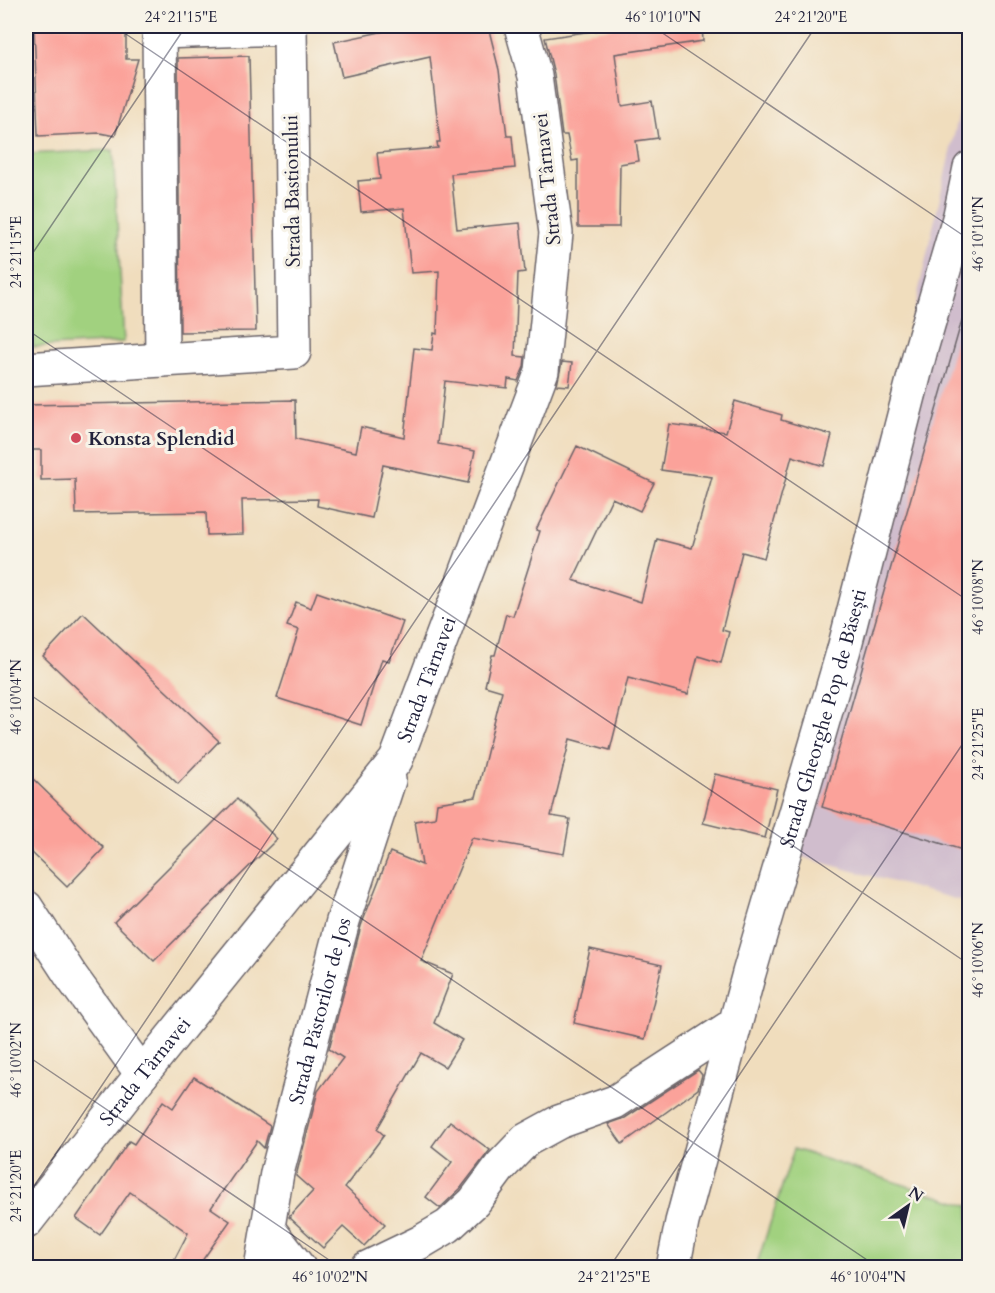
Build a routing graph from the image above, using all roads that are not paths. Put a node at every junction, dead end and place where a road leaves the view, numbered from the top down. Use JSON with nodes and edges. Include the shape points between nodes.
{"nodes":[{"id":1,"x":521,"y":26,"type":"edge"},
{"id":2,"x":159,"y":29,"type":"edge"},
{"id":3,"x":969,"y":168,"type":"edge"},
{"id":4,"x":162,"y":360,"type":"junction"},
{"id":5,"x":26,"y":369,"type":"edge"},
{"id":6,"x":396,"y":760,"type":"junction"},
{"id":7,"x":26,"y":907,"type":"edge"},
{"id":8,"x":735,"y":1024,"type":"junction"},
{"id":9,"x":142,"y":1074,"type":"junction"},
{"id":10,"x":26,"y":1222,"type":"edge"},
{"id":11,"x":269,"y":1230,"type":"junction"},
{"id":12,"x":261,"y":1268,"type":"edge"},
{"id":13,"x":299,"y":1268,"type":"edge"},
{"id":14,"x":367,"y":1268,"type":"edge"},
{"id":15,"x":673,"y":1268,"type":"edge"}],
"edges":[{"from":1,"to":6,"type":"street","name":"Strada Târnavei","via":[[536,76],[556,233],[542,371]]},
{"from":2,"to":4,"type":"street","name":"Strada Bastionului"},
{"from":2,"to":4,"type":"street","name":"Strada Bastionului","via":[[290,28],[294,352]]},
{"from":3,"to":8,"type":"street","name":"Strada Gheorghe Pop de Băsești","via":[[960,215],[918,360],[844,649]]},
{"from":4,"to":5,"type":"street","name":"Strada Bastionului"},
{"from":6,"to":9,"type":"street","name":"Strada Târnavei"},
{"from":6,"to":11,"type":"street","name":"Strada Păstorilor de Jos","via":[[343,921],[277,1173]]},
{"from":7,"to":9,"type":"street"},
{"from":8,"to":14,"type":"street","via":[[615,1102],[559,1122],[526,1140],[474,1202],[447,1226]]},
{"from":8,"to":15,"type":"street","name":"Strada Gheorghe Pop de Băsești"},
{"from":9,"to":10,"type":"street","name":"Strada Târnavei"},
{"from":11,"to":12,"type":"street","name":"Strada Păstorilor de Jos"},
{"from":11,"to":13,"type":"street"}]}
